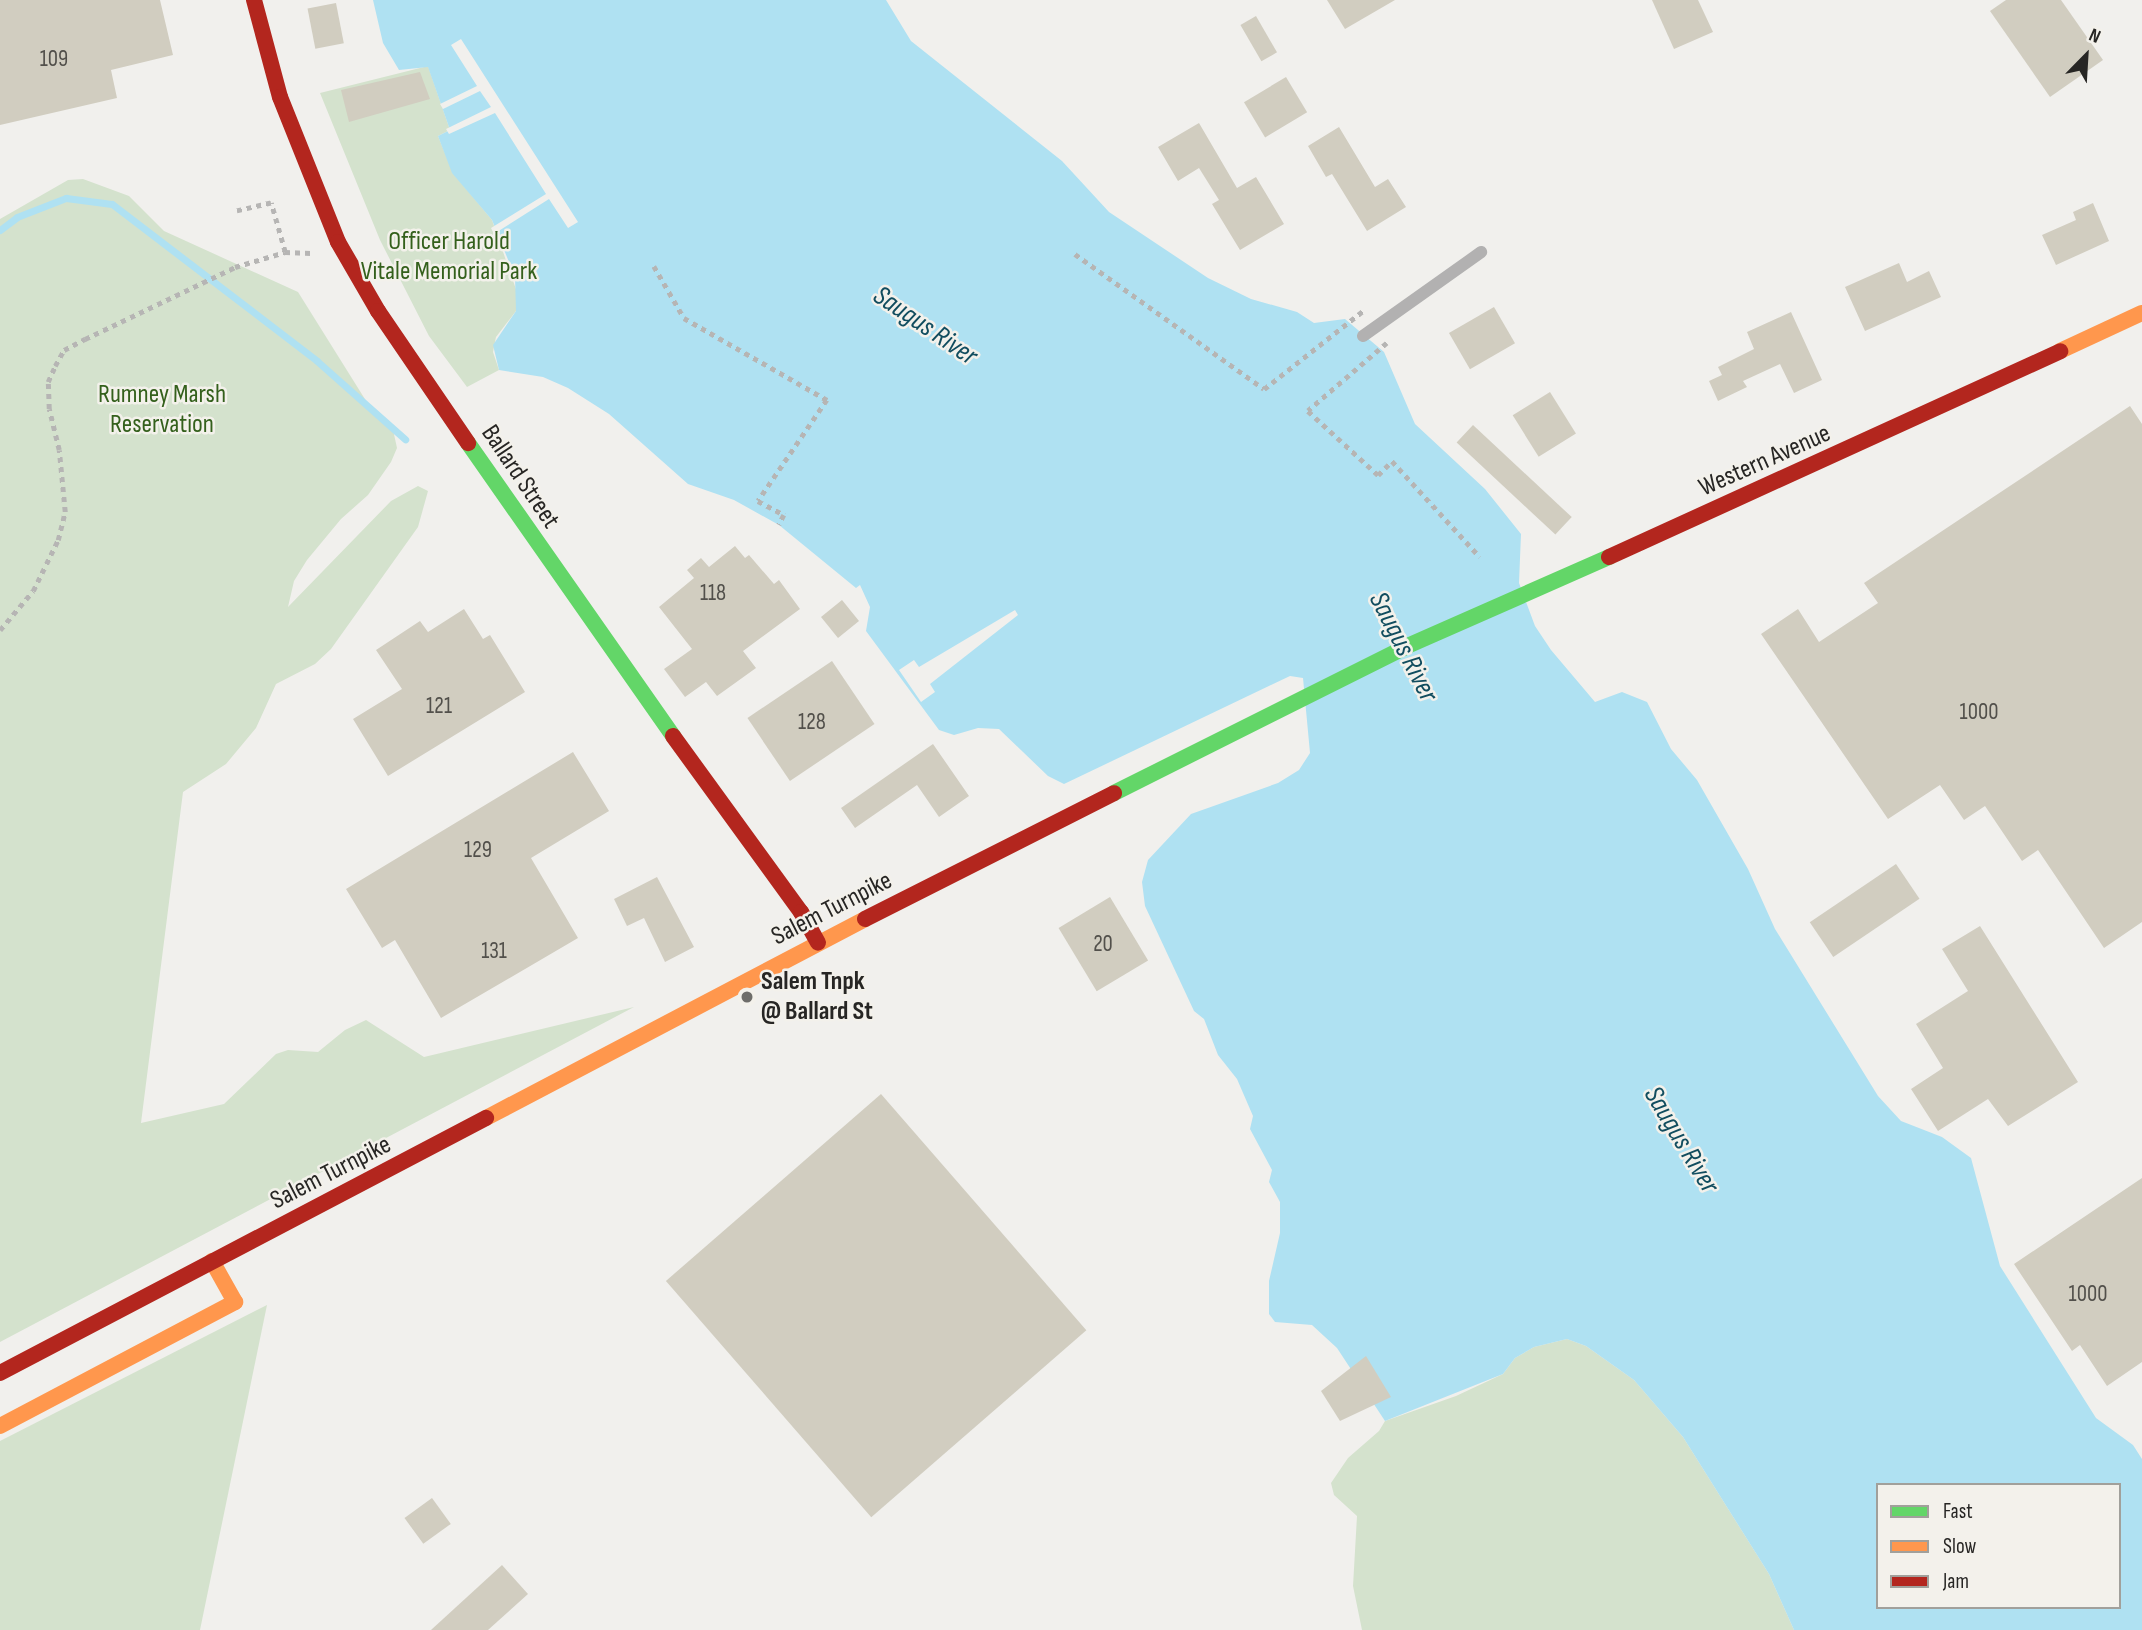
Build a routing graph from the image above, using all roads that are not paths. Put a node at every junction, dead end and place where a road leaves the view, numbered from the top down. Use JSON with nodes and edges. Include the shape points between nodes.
{"nodes":[{"id":1,"x":254,"y":0,"type":"edge"},
{"id":2,"x":1481,"y":252,"type":"dead end"},
{"id":3,"x":2142,"y":313,"type":"edge"},
{"id":4,"x":1363,"y":336,"type":"dead end"},
{"id":5,"x":1405,"y":647,"type":"joint"},
{"id":6,"x":818,"y":943,"type":"junction"},
{"id":7,"x":212,"y":1261,"type":"junction"},
{"id":8,"x":0,"y":1373,"type":"edge"},
{"id":9,"x":0,"y":1426,"type":"edge"}],
"edges":[{"from":1,"to":6,"type":"main road","name":"Ballard Street","via":[[280,97],[311,179],[338,242],[378,311],[570,593],[801,912]]},
{"from":2,"to":4,"type":"lane"},
{"from":3,"to":5,"type":"main road","name":"Western Avenue","via":[[1803,471]]},
{"from":5,"to":6,"type":"main road","name":"Salem Turnpike"},
{"from":6,"to":7,"type":"main road","name":"Salem Turnpike"},
{"from":7,"to":8,"type":"main road","name":"Salem Turnpike"},
{"from":7,"to":9,"type":"main road","via":[[235,1302]]}]}
